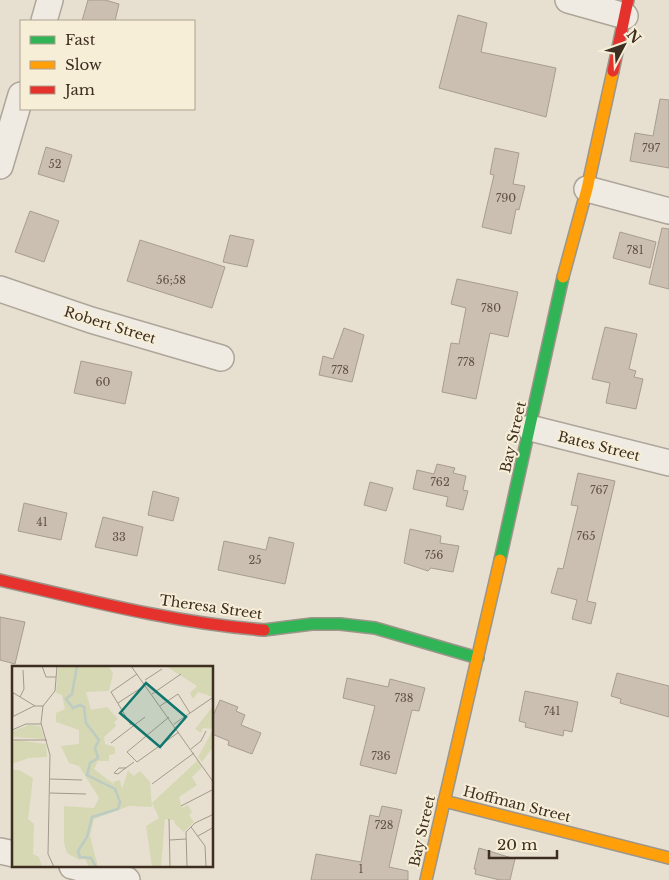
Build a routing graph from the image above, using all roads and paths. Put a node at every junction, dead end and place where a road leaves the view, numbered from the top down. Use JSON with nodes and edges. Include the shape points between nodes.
{"nodes":[{"id":1,"x":50,"y":0,"type":"edge"},
{"id":2,"x":568,"y":0,"type":"edge"},
{"id":3,"x":627,"y":8,"type":"edge"},
{"id":4,"x":44,"y":20,"type":"edge"},
{"id":5,"x":20,"y":99,"type":"edge"},
{"id":6,"x":0,"y":166,"type":"edge"},
{"id":7,"x":587,"y":190,"type":"junction"},
{"id":8,"x":669,"y":211,"type":"edge"},
{"id":9,"x":0,"y":288,"type":"edge"},
{"id":10,"x":221,"y":358,"type":"dead end"},
{"id":11,"x":530,"y":428,"type":"junction"},
{"id":12,"x":669,"y":463,"type":"edge"},
{"id":13,"x":0,"y":580,"type":"edge"},
{"id":14,"x":478,"y":658,"type":"junction"},
{"id":15,"x":444,"y":801,"type":"junction"},
{"id":16,"x":669,"y":858,"type":"edge"},
{"id":17,"x":80,"y":868,"type":"edge"},
{"id":18,"x":126,"y":880,"type":"edge"},
{"id":19,"x":426,"y":880,"type":"edge"}],
"edges":[{"from":1,"to":4,"type":"street"},
{"from":2,"to":3,"type":"street"},
{"from":3,"to":7,"type":"main road","name":"Bay Street"},
{"from":5,"to":6,"type":"street"},
{"from":7,"to":8,"type":"street"},
{"from":7,"to":11,"type":"main road","name":"Bay Street","via":[[567,259]]},
{"from":9,"to":10,"type":"street","name":"Robert Street","via":[[91,320]]},
{"from":11,"to":12,"type":"street","name":"Bates Street"},
{"from":11,"to":14,"type":"main road","name":"Bay Street"},
{"from":13,"to":14,"type":"main road","name":"Theresa Street","via":[[160,616],[227,627],[268,630],[340,624],[375,628]]},
{"from":14,"to":15,"type":"main road","name":"Bay Street"},
{"from":15,"to":16,"type":"main road","name":"Hoffman Street"},
{"from":15,"to":19,"type":"main road","name":"Bay Street"},
{"from":17,"to":18,"type":"street"}]}
